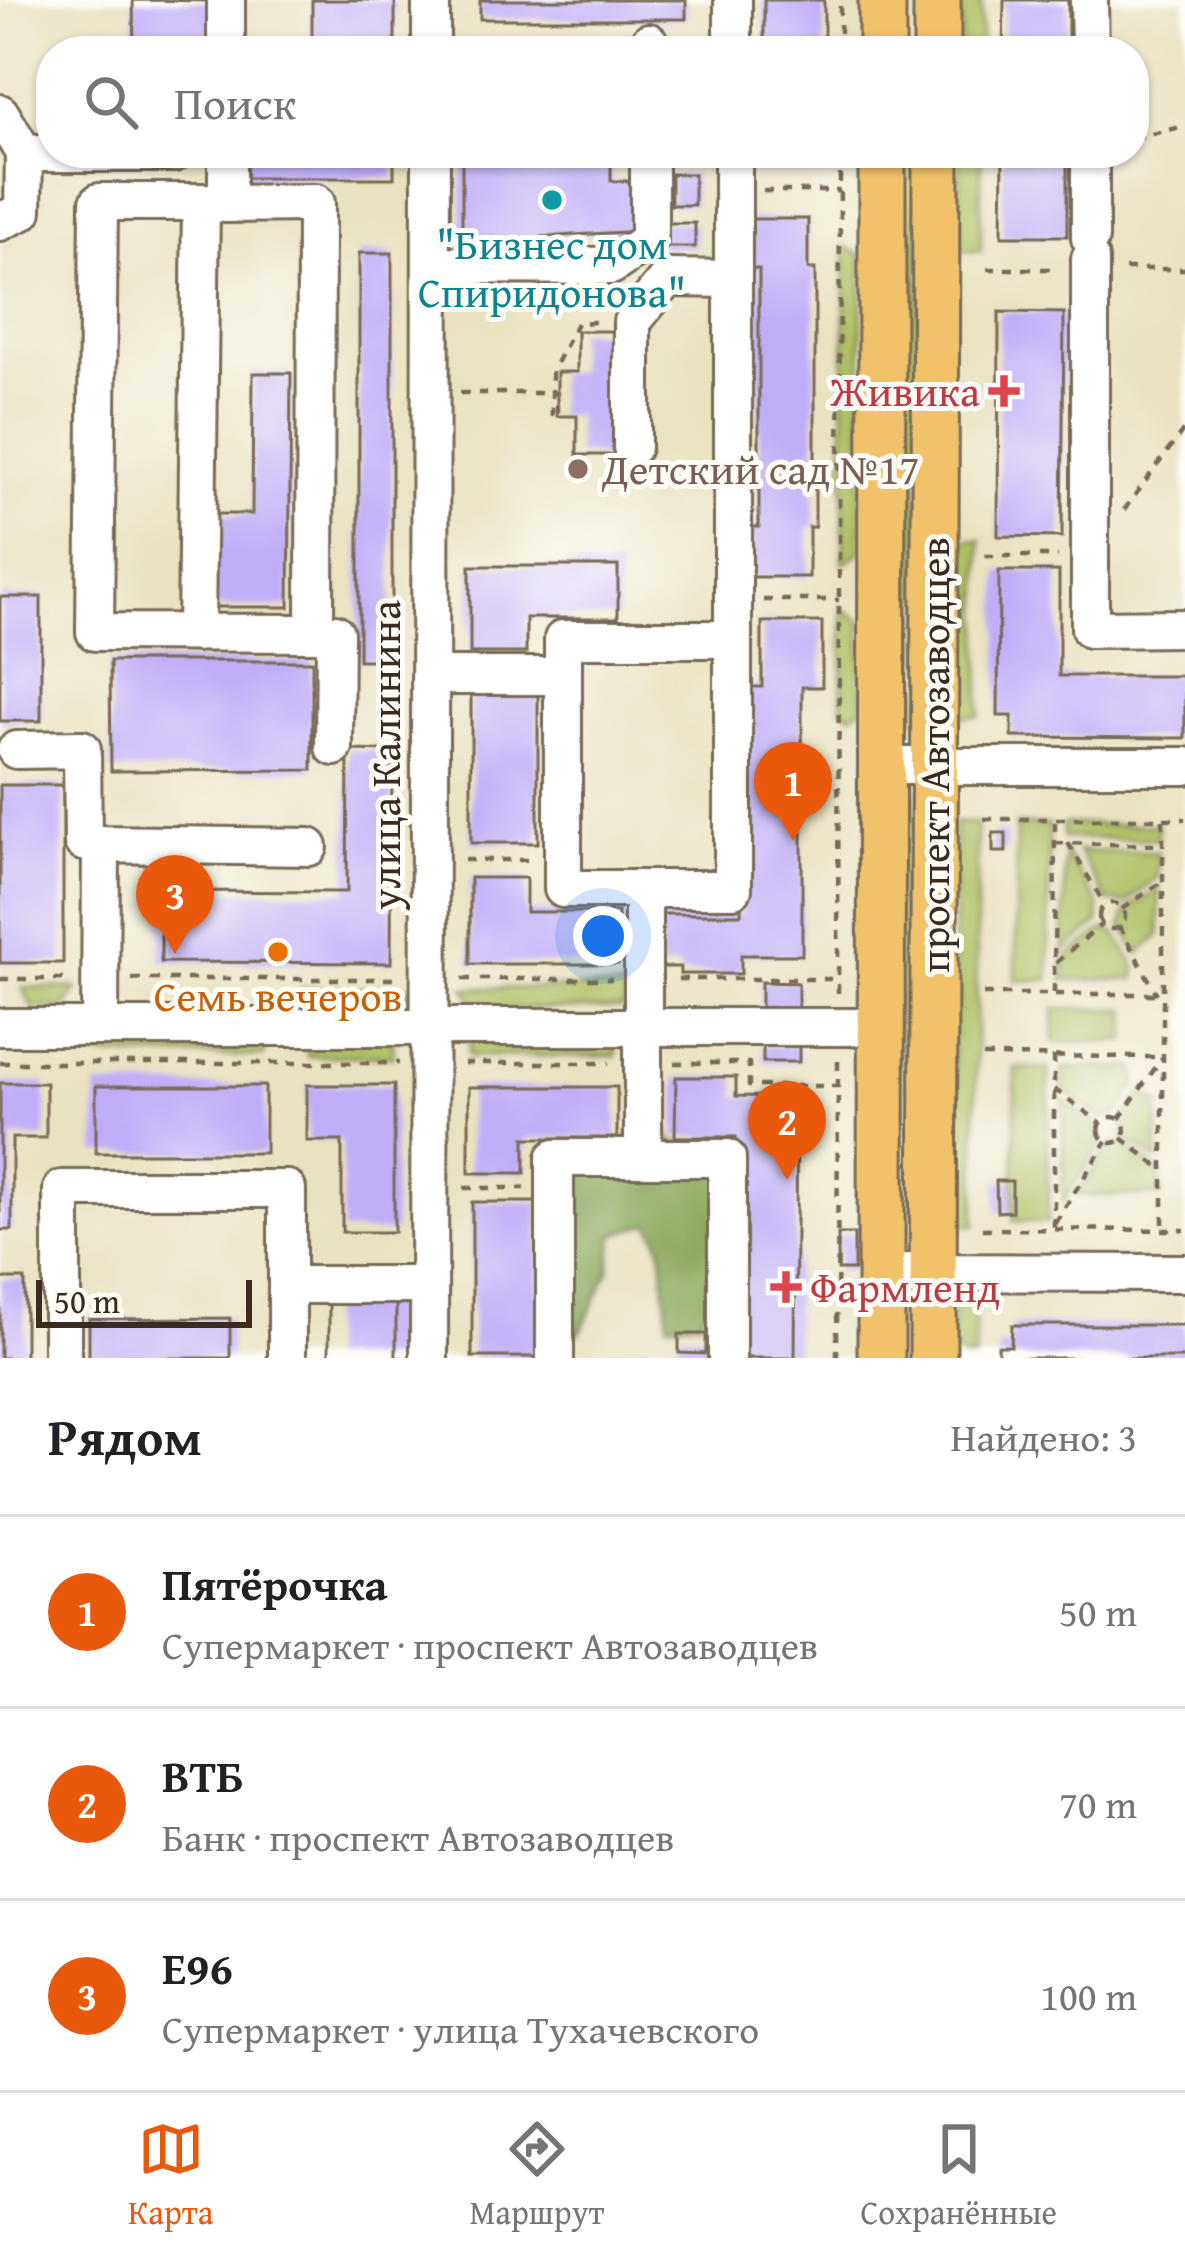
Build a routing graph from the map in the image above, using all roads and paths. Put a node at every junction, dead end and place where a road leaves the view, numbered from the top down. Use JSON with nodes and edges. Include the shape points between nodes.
{"nodes":[{"id":1,"x":226,"y":0,"type":"edge"},
{"id":2,"x":431,"y":0,"type":"edge"},
{"id":3,"x":733,"y":0,"type":"edge"},
{"id":4,"x":840,"y":0,"type":"edge"},
{"id":5,"x":882,"y":0,"type":"edge"},
{"id":6,"x":937,"y":0,"type":"edge"},
{"id":7,"x":1089,"y":0,"type":"edge"},
{"id":8,"x":226,"y":36,"type":"edge"},
{"id":9,"x":431,"y":36,"type":"edge"},
{"id":10,"x":733,"y":36,"type":"edge"},
{"id":11,"x":840,"y":36,"type":"edge"},
{"id":12,"x":882,"y":36,"type":"edge"},
{"id":13,"x":937,"y":36,"type":"edge"},
{"id":14,"x":1090,"y":36,"type":"edge"},
{"id":15,"x":0,"y":113,"type":"edge"},
{"id":16,"x":1185,"y":126,"type":"edge"},
{"id":17,"x":1149,"y":134,"type":"edge"},
{"id":18,"x":24,"y":153,"type":"junction"},
{"id":19,"x":36,"y":153,"type":"edge"},
{"id":20,"x":222,"y":168,"type":"edge"},
{"id":21,"x":431,"y":168,"type":"edge"},
{"id":22,"x":649,"y":168,"type":"edge"},
{"id":23,"x":733,"y":168,"type":"edge"},
{"id":24,"x":840,"y":168,"type":"edge"},
{"id":25,"x":882,"y":168,"type":"edge"},
{"id":26,"x":937,"y":168,"type":"edge"},
{"id":27,"x":1090,"y":168,"type":"edge"},
{"id":28,"x":840,"y":191,"type":"junction"},
{"id":29,"x":214,"y":203,"type":"junction"},
{"id":30,"x":0,"y":222,"type":"edge"},
{"id":31,"x":431,"y":265,"type":"junction"},
{"id":32,"x":733,"y":279,"type":"junction"},
{"id":33,"x":632,"y":322,"type":"junction"},
{"id":34,"x":460,"y":393,"type":"dead end"},
{"id":35,"x":552,"y":393,"type":"junction"},
{"id":36,"x":555,"y":416,"type":"dead end"},
{"id":37,"x":1185,"y":428,"type":"edge"},
{"id":38,"x":632,"y":448,"type":"dead end"},
{"id":39,"x":986,"y":556,"type":"dead end"},
{"id":40,"x":1090,"y":556,"type":"junction"},
{"id":41,"x":733,"y":600,"type":"junction"},
{"id":42,"x":839,"y":600,"type":"junction"},
{"id":43,"x":1185,"y":628,"type":"edge"},
{"id":44,"x":196,"y":633,"type":"junction"},
{"id":45,"x":315,"y":634,"type":"junction"},
{"id":46,"x":733,"y":639,"type":"junction"},
{"id":47,"x":430,"y":676,"type":"junction"},
{"id":48,"x":563,"y":676,"type":"junction"},
{"id":49,"x":334,"y":747,"type":"dead end"},
{"id":50,"x":16,"y":750,"type":"dead end"},
{"id":51,"x":881,"y":766,"type":"junction"},
{"id":52,"x":934,"y":766,"type":"junction"},
{"id":53,"x":1185,"y":766,"type":"edge"},
{"id":54,"x":984,"y":819,"type":"dead end"},
{"id":55,"x":1055,"y":819,"type":"junction"},
{"id":56,"x":1162,"y":819,"type":"junction"},
{"id":57,"x":1185,"y":819,"type":"edge"},
{"id":58,"x":101,"y":844,"type":"junction"},
{"id":59,"x":1055,"y":844,"type":"junction"},
{"id":60,"x":1068,"y":844,"type":"junction"},
{"id":61,"x":1162,"y":845,"type":"junction"},
{"id":62,"x":309,"y":847,"type":"dead end"},
{"id":63,"x":459,"y":860,"type":"dead end"},
{"id":64,"x":563,"y":860,"type":"junction"},
{"id":65,"x":1162,"y":882,"type":"junction"},
{"id":66,"x":643,"y":889,"type":"junction"},
{"id":67,"x":1105,"y":905,"type":"junction"},
{"id":68,"x":1122,"y":909,"type":"junction"},
{"id":69,"x":1102,"y":924,"type":"junction"},
{"id":70,"x":1120,"y":926,"type":"junction"},
{"id":71,"x":1054,"y":964,"type":"junction"},
{"id":72,"x":0,"y":979,"type":"edge"},
{"id":73,"x":100,"y":979,"type":"junction"},
{"id":74,"x":430,"y":979,"type":"junction"},
{"id":75,"x":643,"y":979,"type":"junction"},
{"id":76,"x":692,"y":979,"type":"dead end"},
{"id":77,"x":838,"y":979,"type":"junction"},
{"id":78,"x":983,"y":994,"type":"dead end"},
{"id":79,"x":1054,"y":994,"type":"junction"},
{"id":80,"x":1160,"y":994,"type":"junction"},
{"id":81,"x":0,"y":1027,"type":"edge"},
{"id":82,"x":100,"y":1027,"type":"junction"},
{"id":83,"x":859,"y":1027,"type":"junction"},
{"id":84,"x":429,"y":1045,"type":"junction"},
{"id":85,"x":655,"y":1051,"type":"junction"},
{"id":86,"x":983,"y":1056,"type":"dead end"},
{"id":87,"x":1054,"y":1056,"type":"junction"},
{"id":88,"x":1163,"y":1057,"type":"junction"},
{"id":89,"x":0,"y":1063,"type":"edge"},
{"id":90,"x":838,"y":1086,"type":"junction"},
{"id":91,"x":1054,"y":1089,"type":"junction"},
{"id":92,"x":1120,"y":1119,"type":"junction"},
{"id":93,"x":1101,"y":1123,"type":"junction"},
{"id":94,"x":1122,"y":1138,"type":"junction"},
{"id":95,"x":1107,"y":1142,"type":"junction"},
{"id":96,"x":643,"y":1158,"type":"junction"},
{"id":97,"x":1163,"y":1170,"type":"junction"},
{"id":98,"x":458,"y":1188,"type":"dead end"},
{"id":99,"x":554,"y":1188,"type":"junction"},
{"id":100,"x":1054,"y":1226,"type":"junction"},
{"id":101,"x":982,"y":1229,"type":"dead end"},
{"id":102,"x":1162,"y":1229,"type":"junction"},
{"id":103,"x":1185,"y":1229,"type":"edge"},
{"id":104,"x":882,"y":1272,"type":"junction"},
{"id":105,"x":932,"y":1272,"type":"junction"},
{"id":106,"x":1185,"y":1273,"type":"edge"},
{"id":107,"x":287,"y":1285,"type":"junction"},
{"id":108,"x":429,"y":1285,"type":"junction"},
{"id":109,"x":62,"y":1358,"type":"edge"},
{"id":110,"x":287,"y":1358,"type":"edge"},
{"id":111,"x":429,"y":1358,"type":"edge"},
{"id":112,"x":554,"y":1358,"type":"edge"},
{"id":113,"x":727,"y":1358,"type":"edge"},
{"id":114,"x":837,"y":1358,"type":"edge"},
{"id":115,"x":881,"y":1358,"type":"edge"},
{"id":116,"x":933,"y":1358,"type":"edge"}],
"edges":[{"from":1,"to":8,"type":"street"},
{"from":2,"to":9,"type":"street"},
{"from":3,"to":10,"type":"street"},
{"from":4,"to":11,"type":"path"},
{"from":5,"to":12,"type":"main road"},
{"from":6,"to":13,"type":"main road"},
{"from":7,"to":14,"type":"street"},
{"from":15,"to":18,"type":"street"},
{"from":16,"to":17,"type":"path"},
{"from":18,"to":19,"type":"street"},
{"from":18,"to":30,"type":"street","via":[[23,211]]},
{"from":20,"to":29,"type":"street"},
{"from":21,"to":31,"type":"street","name":"улица Калинина"},
{"from":22,"to":31,"type":"street","via":[[649,240],[611,266]]},
{"from":23,"to":28,"type":"path"},
{"from":23,"to":32,"type":"street"},
{"from":24,"to":28,"type":"path"},
{"from":25,"to":51,"type":"main road","name":"проспект Автозаводцев"},
{"from":26,"to":52,"type":"main road","name":"проспект Автозаводцев"},
{"from":27,"to":40,"type":"street"},
{"from":28,"to":42,"type":"path"},
{"from":29,"to":44,"type":"street"},
{"from":29,"to":44,"type":"street","via":[[99,202],[95,632]]},
{"from":29,"to":45,"type":"street","via":[[316,203]]},
{"from":31,"to":47,"type":"street","name":"улица Калинина"},
{"from":32,"to":33,"type":"street","via":[[668,278]]},
{"from":32,"to":41,"type":"street"},
{"from":33,"to":35,"type":"path","via":[[577,322],[552,370]]},
{"from":33,"to":38,"type":"street"},
{"from":34,"to":35,"type":"path"},
{"from":35,"to":36,"type":"path"},
{"from":37,"to":40,"type":"path"},
{"from":39,"to":40,"type":"path"},
{"from":40,"to":43,"type":"street","via":[[1090,629]]},
{"from":41,"to":42,"type":"path"},
{"from":41,"to":46,"type":"street"},
{"from":42,"to":77,"type":"path"},
{"from":44,"to":45,"type":"street"},
{"from":45,"to":49,"type":"street","via":[[335,634]]},
{"from":46,"to":48,"type":"street","via":[[563,639]]},
{"from":46,"to":66,"type":"street","via":[[733,889]]},
{"from":47,"to":48,"type":"street"},
{"from":47,"to":74,"type":"street","name":"улица Калинина"},
{"from":48,"to":64,"type":"street"},
{"from":50,"to":58,"type":"street","via":[[82,749],[83,842]]},
{"from":51,"to":52,"type":"street"},
{"from":51,"to":83,"type":"main road","name":"проспект Автозаводцев"},
{"from":52,"to":53,"type":"street"},
{"from":52,"to":105,"type":"main road","name":"проспект Автозаводцев"},
{"from":54,"to":55,"type":"path"},
{"from":55,"to":56,"type":"path"},
{"from":55,"to":59,"type":"path"},
{"from":56,"to":57,"type":"path"},
{"from":56,"to":61,"type":"path"},
{"from":58,"to":62,"type":"street"},
{"from":58,"to":73,"type":"street"},
{"from":59,"to":60,"type":"path"},
{"from":59,"to":71,"type":"path"},
{"from":60,"to":61,"type":"path"},
{"from":60,"to":67,"type":"path"},
{"from":61,"to":65,"type":"path"},
{"from":63,"to":64,"type":"path"},
{"from":64,"to":66,"type":"street","via":[[563,889]]},
{"from":65,"to":68,"type":"path"},
{"from":65,"to":80,"type":"path"},
{"from":66,"to":75,"type":"street"},
{"from":67,"to":68,"type":"path"},
{"from":67,"to":69,"type":"path"},
{"from":68,"to":70,"type":"path"},
{"from":69,"to":70,"type":"path"},
{"from":69,"to":71,"type":"path"},
{"from":70,"to":80,"type":"path"},
{"from":71,"to":79,"type":"path"},
{"from":72,"to":73,"type":"path"},
{"from":73,"to":74,"type":"path"},
{"from":73,"to":82,"type":"street"},
{"from":74,"to":75,"type":"path"},
{"from":74,"to":84,"type":"street","name":"улица Калинина"},
{"from":75,"to":85,"type":"street"},
{"from":76,"to":77,"type":"path"},
{"from":77,"to":83,"type":"path"},
{"from":78,"to":79,"type":"path"},
{"from":79,"to":80,"type":"path"},
{"from":80,"to":88,"type":"path"},
{"from":81,"to":82,"type":"street"},
{"from":82,"to":84,"type":"street"},
{"from":83,"to":85,"type":"street"},
{"from":83,"to":90,"type":"path"},
{"from":83,"to":104,"type":"main road","name":"проспект Автозаводцев"},
{"from":84,"to":85,"type":"street"},
{"from":84,"to":85,"type":"path"},
{"from":84,"to":89,"type":"path"},
{"from":84,"to":108,"type":"street","name":"улица Калинина"},
{"from":85,"to":90,"type":"path","via":[[749,1063],[749,1086]]},
{"from":85,"to":96,"type":"street"},
{"from":86,"to":87,"type":"path"},
{"from":87,"to":88,"type":"path"},
{"from":87,"to":91,"type":"path"},
{"from":88,"to":92,"type":"path"},
{"from":88,"to":97,"type":"path"},
{"from":90,"to":114,"type":"path"},
{"from":91,"to":93,"type":"path"},
{"from":91,"to":100,"type":"path"},
{"from":92,"to":93,"type":"path"},
{"from":92,"to":94,"type":"path"},
{"from":93,"to":95,"type":"path"},
{"from":94,"to":95,"type":"path"},
{"from":94,"to":97,"type":"path"},
{"from":95,"to":100,"type":"path"},
{"from":96,"to":99,"type":"street","via":[[554,1158]]},
{"from":96,"to":113,"type":"street","via":[[727,1158]]},
{"from":97,"to":102,"type":"path"},
{"from":98,"to":99,"type":"path"},
{"from":99,"to":112,"type":"street"},
{"from":100,"to":101,"type":"path"},
{"from":100,"to":102,"type":"path"},
{"from":102,"to":103,"type":"path"},
{"from":104,"to":105,"type":"street"},
{"from":104,"to":115,"type":"main road","name":"проспект Автозаводцев"},
{"from":105,"to":106,"type":"street"},
{"from":105,"to":116,"type":"main road","name":"проспект Автозаводцев"},
{"from":107,"to":108,"type":"street"},
{"from":107,"to":109,"type":"street","via":[[287,1189],[62,1189]]},
{"from":107,"to":110,"type":"street"},
{"from":108,"to":111,"type":"street","name":"улица Калинина"}]}
